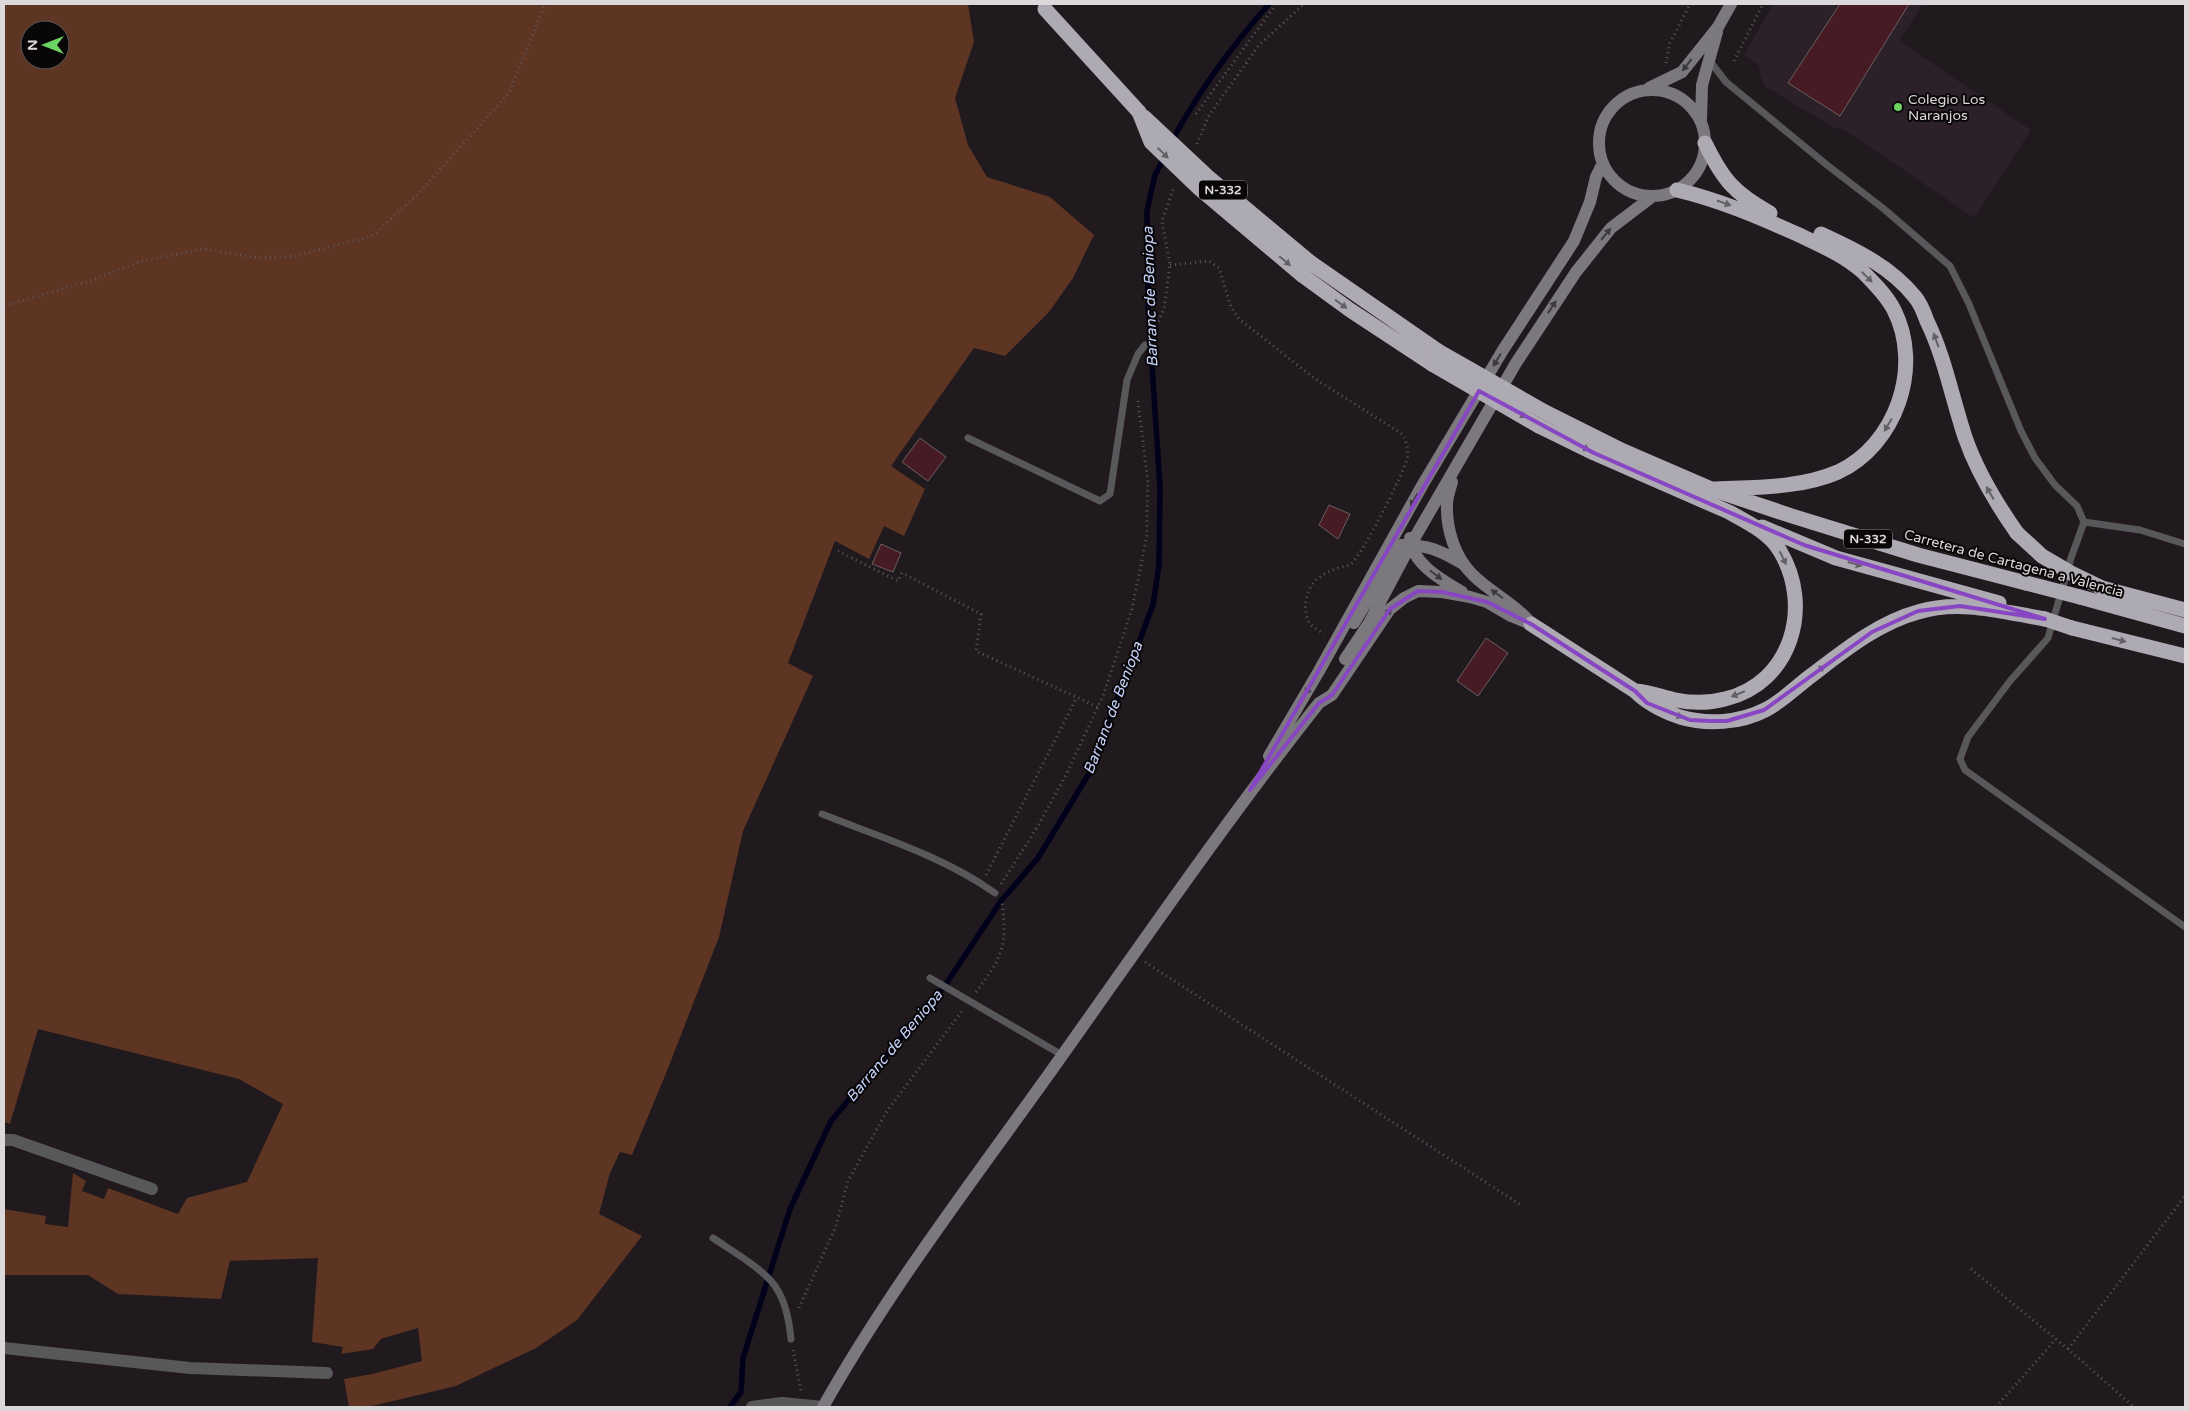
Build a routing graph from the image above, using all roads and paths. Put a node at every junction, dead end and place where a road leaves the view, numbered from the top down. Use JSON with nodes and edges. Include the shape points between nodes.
{"nodes":[{"id":1,"x":545,"y":4,"type":"edge"},
{"id":2,"x":1276,"y":4,"type":"edge"},
{"id":3,"x":1304,"y":4,"type":"edge"},
{"id":4,"x":1690,"y":4,"type":"edge"},
{"id":5,"x":1731,"y":4,"type":"edge"},
{"id":6,"x":1763,"y":4,"type":"edge"},
{"id":7,"x":1045,"y":9,"type":"dead end"},
{"id":8,"x":1718,"y":27,"type":"junction"},
{"id":9,"x":1709,"y":60,"type":"junction"},
{"id":10,"x":1734,"y":61,"type":"dead end"},
{"id":11,"x":1666,"y":82,"type":"junction"},
{"id":12,"x":1644,"y":90,"type":"junction"},
{"id":13,"x":1196,"y":114,"type":"dead end"},
{"id":14,"x":1701,"y":121,"type":"junction"},
{"id":15,"x":1705,"y":142,"type":"junction"},
{"id":16,"x":1197,"y":145,"type":"dead end"},
{"id":17,"x":1603,"y":163,"type":"junction"},
{"id":18,"x":1179,"y":179,"type":"dead end"},
{"id":19,"x":1677,"y":190,"type":"junction"},
{"id":20,"x":1653,"y":196,"type":"junction"},
{"id":21,"x":1561,"y":261,"type":"junction"},
{"id":22,"x":1170,"y":265,"type":"junction"},
{"id":23,"x":4,"y":306,"type":"edge"},
{"id":24,"x":1145,"y":346,"type":"joint"},
{"id":25,"x":1137,"y":396,"type":"dead end"},
{"id":26,"x":1542,"y":419,"type":"junction"},
{"id":27,"x":968,"y":438,"type":"dead end"},
{"id":28,"x":1456,"y":467,"type":"junction"},
{"id":29,"x":1711,"y":488,"type":"junction"},
{"id":30,"x":1745,"y":520,"type":"junction"},
{"id":31,"x":2084,"y":522,"type":"junction"},
{"id":32,"x":1411,"y":544,"type":"junction"},
{"id":33,"x":2185,"y":544,"type":"edge"},
{"id":34,"x":838,"y":550,"type":"dead end"},
{"id":35,"x":1463,"y":564,"type":"junction"},
{"id":36,"x":1470,"y":597,"type":"junction"},
{"id":37,"x":2185,"y":610,"type":"edge"},
{"id":38,"x":2045,"y":619,"type":"junction"},
{"id":39,"x":1531,"y":624,"type":"junction"},
{"id":40,"x":2185,"y":626,"type":"edge"},
{"id":41,"x":1335,"y":642,"type":"junction"},
{"id":42,"x":2185,"y":656,"type":"edge"},
{"id":43,"x":1319,"y":672,"type":"junction"},
{"id":44,"x":1635,"y":691,"type":"junction"},
{"id":45,"x":1077,"y":697,"type":"junction"},
{"id":46,"x":1319,"y":703,"type":"junction"},
{"id":47,"x":1098,"y":707,"type":"junction"},
{"id":48,"x":1250,"y":790,"type":"junction"},
{"id":49,"x":822,"y":814,"type":"dead end"},
{"id":50,"x":982,"y":883,"type":"junction"},
{"id":51,"x":995,"y":893,"type":"junction"},
{"id":52,"x":2185,"y":927,"type":"edge"},
{"id":53,"x":1134,"y":955,"type":"junction"},
{"id":54,"x":930,"y":978,"type":"dead end"},
{"id":55,"x":969,"y":1001,"type":"junction"},
{"id":56,"x":1062,"y":1055,"type":"junction"},
{"id":57,"x":4,"y":1140,"type":"edge"},
{"id":58,"x":152,"y":1189,"type":"dead end"},
{"id":59,"x":2185,"y":1196,"type":"edge"},
{"id":60,"x":1521,"y":1205,"type":"dead end"},
{"id":61,"x":714,"y":1238,"type":"dead end"},
{"id":62,"x":1971,"y":1269,"type":"dead end"},
{"id":63,"x":798,"y":1310,"type":"dead end"},
{"id":64,"x":791,"y":1339,"type":"joint"},
{"id":65,"x":2056,"y":1339,"type":"junction"},
{"id":66,"x":4,"y":1348,"type":"edge"},
{"id":67,"x":2068,"y":1349,"type":"junction"},
{"id":68,"x":327,"y":1373,"type":"dead end"},
{"id":69,"x":803,"y":1404,"type":"junction"},
{"id":70,"x":752,"y":1407,"type":"edge"},
{"id":71,"x":823,"y":1407,"type":"edge"},
{"id":72,"x":1996,"y":1407,"type":"edge"},
{"id":73,"x":2134,"y":1407,"type":"edge"}],
"edges":[{"from":1,"to":23,"type":"path","via":[[509,93],[417,195],[372,236],[296,256],[260,258],[205,249],[150,259]]},
{"from":2,"to":13,"type":"path"},
{"from":3,"to":16,"type":"path","via":[[1259,45],[1208,117]]},
{"from":4,"to":11,"type":"path","via":[[1670,43]]},
{"from":5,"to":8,"type":"street"},
{"from":6,"to":10,"type":"path"},
{"from":7,"to":26,"type":"highway","name":"Carretera de Cartagena a Valencia","number":"N-332","bridge":true,"via":[[1140,112],[1151,142],[1200,189],[1306,269],[1350,310]]},
{"from":8,"to":9,"type":"street"},
{"from":8,"to":11,"type":"street","one_way":true,"via":[[1682,72]]},
{"from":9,"to":14,"type":"street","via":[[1702,85]]},
{"from":9,"to":31,"type":"lane","via":[[1726,82],[1950,266],[2035,458],[2054,485],[2077,506]]},
{"from":11,"to":12,"type":"street"},
{"from":12,"to":14,"type":"street","via":[[1678,96]]},
{"from":12,"to":17,"type":"street","via":[[1629,95],[1606,116],[1599,147]]},
{"from":14,"to":15,"type":"street"},
{"from":15,"to":19,"type":"street","via":[[1698,170]]},
{"from":37,"to":15,"type":"highway","one_way":true,"bridge":true,"via":[[2102,588],[2042,556],[2017,534],[1979,473],[1934,335],[1917,299],[1900,279],[1880,265],[1749,201],[1730,185],[1717,168]]},
{"from":17,"to":20,"type":"street","via":[[1623,188]]},
{"from":17,"to":21,"type":"street","via":[[1581,226]]},
{"from":18,"to":22,"type":"path","via":[[1162,221]]},
{"from":19,"to":20,"type":"street"},
{"from":19,"to":29,"type":"highway","one_way":true,"via":[[1732,206],[1843,256],[1862,271],[1894,309],[1905,348],[1905,373],[1893,417],[1882,435],[1858,459],[1838,471],[1810,481]]},
{"from":28,"to":20,"type":"street","one_way":true,"via":[[1516,363],[1576,272],[1611,228]]},
{"from":21,"to":32,"type":"street","via":[[1549,292],[1410,529]]},
{"from":21,"to":41,"type":"street","one_way":true,"via":[[1448,442]]},
{"from":22,"to":24,"type":"path","via":[[1164,309]]},
{"from":22,"to":41,"type":"path","via":[[1209,261],[1219,268],[1231,307],[1239,319],[1314,378],[1402,434],[1406,441],[1406,461],[1360,551],[1350,564],[1315,581],[1307,596],[1304,609],[1310,623]]},
{"from":24,"to":27,"type":"lane","via":[[1126,380],[1110,494],[1100,501]]},
{"from":25,"to":47,"type":"path","via":[[1148,484],[1146,535],[1132,609]]},
{"from":26,"to":29,"type":"highway","name":"Carretera de Cartagena a Valencia","number":"N-332"},
{"from":26,"to":30,"type":"highway","one_way":true,"via":[[1594,453]]},
{"from":28,"to":32,"type":"street"},
{"from":28,"to":35,"type":"street","via":[[1447,502],[1448,522]]},
{"from":29,"to":40,"type":"highway","name":"Carretera de Cartagena a Valencia","number":"N-332","bridge":true,"via":[[1918,555]]},
{"from":30,"to":38,"type":"highway","one_way":true,"via":[[1836,558],[2003,604]]},
{"from":30,"to":44,"type":"highway","one_way":true,"via":[[1780,550],[1796,590],[1796,617],[1791,638],[1776,667],[1748,690],[1726,699],[1683,701]]},
{"from":31,"to":33,"type":"lane","via":[[2140,530]]},
{"from":31,"to":52,"type":"lane","via":[[2070,558],[2048,638],[1973,730],[1960,760],[1965,770]]},
{"from":32,"to":35,"type":"street","via":[[1437,549]]},
{"from":32,"to":36,"type":"street","one_way":true,"via":[[1424,566]]},
{"from":32,"to":43,"type":"street","via":[[1401,545],[1332,660]]},
{"from":32,"to":46,"type":"street","via":[[1369,623]]},
{"from":34,"to":45,"type":"path","via":[[898,581],[902,573],[981,614],[976,650]]},
{"from":39,"to":35,"type":"street","one_way":true,"via":[[1519,610]]},
{"from":36,"to":39,"type":"street"},
{"from":46,"to":36,"type":"street","one_way":true,"via":[[1332,695],[1390,609],[1404,598],[1418,591]]},
{"from":38,"to":42,"type":"highway","one_way":true,"bridge":true},
{"from":44,"to":38,"type":"highway","one_way":true,"via":[[1647,703],[1674,715],[1690,720],[1727,721],[1764,710],[1872,632],[1918,611],[1960,606]]},
{"from":39,"to":44,"type":"highway"},
{"from":41,"to":43,"type":"street"},
{"from":43,"to":48,"type":"street","one_way":true},
{"from":45,"to":47,"type":"path"},
{"from":45,"to":50,"type":"path"},
{"from":46,"to":48,"type":"street"},
{"from":47,"to":51,"type":"path","via":[[1035,831]]},
{"from":48,"to":53,"type":"street"},
{"from":49,"to":50,"type":"lane","via":[[936,858]]},
{"from":50,"to":51,"type":"lane"},
{"from":51,"to":55,"type":"path","via":[[1002,901],[1003,951]]},
{"from":53,"to":56,"type":"street"},
{"from":53,"to":60,"type":"path"},
{"from":54,"to":55,"type":"lane"},
{"from":55,"to":56,"type":"lane"},
{"from":55,"to":63,"type":"path","via":[[887,1112],[848,1181],[836,1226]]},
{"from":56,"to":71,"type":"street","via":[[910,1268],[851,1357]]},
{"from":57,"to":58,"type":"street","via":[[13,1140]]},
{"from":59,"to":67,"type":"path"},
{"from":61,"to":64,"type":"lane","via":[[777,1288],[787,1312]]},
{"from":62,"to":65,"type":"path"},
{"from":64,"to":69,"type":"path"},
{"from":65,"to":67,"type":"path"},
{"from":65,"to":72,"type":"path"},
{"from":66,"to":68,"type":"street","via":[[190,1368]]},
{"from":67,"to":73,"type":"path"},
{"from":69,"to":70,"type":"street"},
{"from":69,"to":71,"type":"street"}]}
